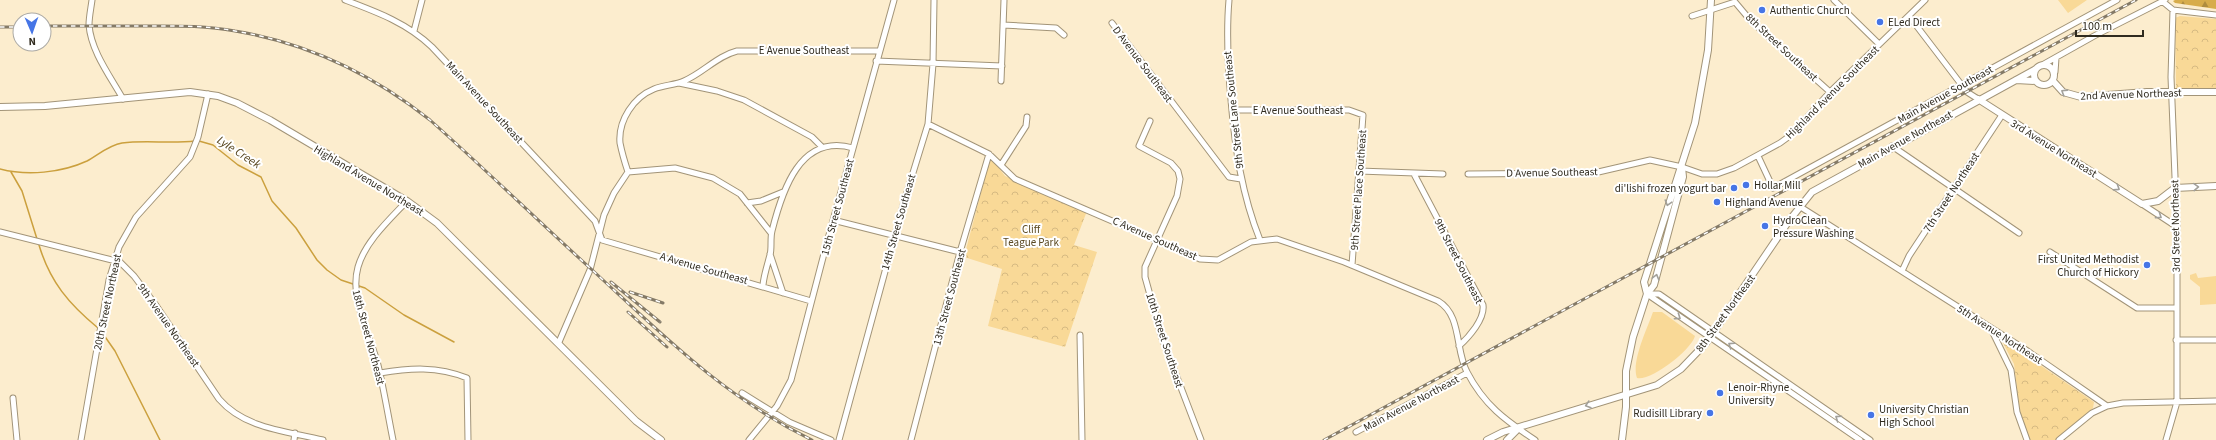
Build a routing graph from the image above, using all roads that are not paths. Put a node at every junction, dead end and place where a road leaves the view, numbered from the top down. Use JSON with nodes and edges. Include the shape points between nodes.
{"nodes":[{"id":1,"x":92,"y":0,"type":"edge"},
{"id":2,"x":345,"y":0,"type":"edge"},
{"id":3,"x":422,"y":0,"type":"edge"},
{"id":4,"x":894,"y":0,"type":"edge"},
{"id":5,"x":934,"y":0,"type":"edge"},
{"id":6,"x":1004,"y":0,"type":"edge"},
{"id":7,"x":1229,"y":0,"type":"edge"},
{"id":8,"x":1712,"y":0,"type":"edge"},
{"id":9,"x":1834,"y":0,"type":"edge"},
{"id":10,"x":1925,"y":0,"type":"edge"},
{"id":11,"x":2117,"y":0,"type":"edge"},
{"id":12,"x":2163,"y":1,"type":"edge"},
{"id":13,"x":1711,"y":10,"type":"junction"},
{"id":14,"x":2173,"y":10,"type":"junction"},
{"id":15,"x":2216,"y":15,"type":"edge"},
{"id":16,"x":1692,"y":16,"type":"dead end"},
{"id":17,"x":1909,"y":16,"type":"junction"},
{"id":18,"x":1112,"y":23,"type":"dead end"},
{"id":19,"x":1003,"y":24,"type":"junction"},
{"id":20,"x":414,"y":31,"type":"junction"},
{"id":21,"x":1064,"y":35,"type":"dead end"},
{"id":22,"x":1879,"y":44,"type":"junction"},
{"id":23,"x":879,"y":50,"type":"junction"},
{"id":24,"x":2056,"y":58,"type":"junction"},
{"id":25,"x":876,"y":61,"type":"junction"},
{"id":26,"x":933,"y":64,"type":"junction"},
{"id":27,"x":2044,"y":64,"type":"junction"},
{"id":28,"x":1002,"y":66,"type":"junction"},
{"id":29,"x":2036,"y":69,"type":"junction"},
{"id":30,"x":2055,"y":72,"type":"junction"},
{"id":31,"x":2016,"y":80,"type":"junction"},
{"id":32,"x":2036,"y":81,"type":"junction"},
{"id":33,"x":2053,"y":81,"type":"junction"},
{"id":34,"x":1001,"y":82,"type":"dead end"},
{"id":35,"x":678,"y":83,"type":"junction"},
{"id":36,"x":1961,"y":85,"type":"junction"},
{"id":37,"x":1830,"y":92,"type":"junction"},
{"id":38,"x":2172,"y":92,"type":"junction"},
{"id":39,"x":2216,"y":92,"type":"edge"},
{"id":40,"x":208,"y":94,"type":"junction"},
{"id":41,"x":122,"y":99,"type":"junction"},
{"id":42,"x":1978,"y":99,"type":"junction"},
{"id":43,"x":0,"y":107,"type":"edge"},
{"id":44,"x":1232,"y":110,"type":"junction"},
{"id":45,"x":1363,"y":115,"type":"joint"},
{"id":46,"x":2002,"y":115,"type":"junction"},
{"id":47,"x":1027,"y":116,"type":"dead end"},
{"id":48,"x":1150,"y":121,"type":"dead end"},
{"id":49,"x":928,"y":124,"type":"junction"},
{"id":50,"x":1892,"y":146,"type":"junction"},
{"id":51,"x":822,"y":147,"type":"junction"},
{"id":52,"x":853,"y":148,"type":"junction"},
{"id":53,"x":988,"y":154,"type":"junction"},
{"id":54,"x":1758,"y":156,"type":"junction"},
{"id":55,"x":1001,"y":165,"type":"junction"},
{"id":56,"x":1682,"y":167,"type":"junction"},
{"id":57,"x":1359,"y":171,"type":"junction"},
{"id":58,"x":628,"y":172,"type":"junction"},
{"id":59,"x":1414,"y":174,"type":"junction"},
{"id":60,"x":1443,"y":174,"type":"dead end"},
{"id":61,"x":1468,"y":174,"type":"dead end"},
{"id":62,"x":1241,"y":179,"type":"junction"},
{"id":63,"x":2216,"y":186,"type":"edge"},
{"id":64,"x":2175,"y":188,"type":"junction"},
{"id":65,"x":1953,"y":189,"type":"junction"},
{"id":66,"x":783,"y":192,"type":"junction"},
{"id":67,"x":407,"y":201,"type":"junction"},
{"id":68,"x":747,"y":203,"type":"junction"},
{"id":69,"x":2142,"y":204,"type":"junction"},
{"id":70,"x":1799,"y":206,"type":"junction"},
{"id":71,"x":833,"y":220,"type":"junction"},
{"id":72,"x":2177,"y":227,"type":"junction"},
{"id":73,"x":0,"y":232,"type":"edge"},
{"id":74,"x":771,"y":233,"type":"junction"},
{"id":75,"x":2019,"y":233,"type":"dead end"},
{"id":76,"x":599,"y":234,"type":"junction"},
{"id":77,"x":895,"y":234,"type":"junction"},
{"id":78,"x":1158,"y":239,"type":"junction"},
{"id":79,"x":1260,"y":240,"type":"junction"},
{"id":80,"x":960,"y":252,"type":"junction"},
{"id":81,"x":2050,"y":252,"type":"dead end"},
{"id":82,"x":770,"y":254,"type":"junction"},
{"id":83,"x":114,"y":262,"type":"junction"},
{"id":84,"x":1352,"y":265,"type":"junction"},
{"id":85,"x":1902,"y":270,"type":"junction"},
{"id":86,"x":762,"y":285,"type":"junction"},
{"id":87,"x":783,"y":293,"type":"junction"},
{"id":88,"x":1647,"y":294,"type":"junction"},
{"id":89,"x":811,"y":301,"type":"junction"},
{"id":90,"x":2176,"y":308,"type":"junction"},
{"id":91,"x":1991,"y":330,"type":"junction"},
{"id":92,"x":1080,"y":335,"type":"dead end"},
{"id":93,"x":1711,"y":335,"type":"junction"},
{"id":94,"x":2176,"y":340,"type":"junction"},
{"id":95,"x":2216,"y":340,"type":"edge"},
{"id":96,"x":559,"y":342,"type":"junction"},
{"id":97,"x":1459,"y":346,"type":"junction"},
{"id":98,"x":380,"y":373,"type":"junction"},
{"id":99,"x":1467,"y":373,"type":"junction"},
{"id":100,"x":742,"y":393,"type":"dead end"},
{"id":101,"x":1626,"y":395,"type":"junction"},
{"id":102,"x":13,"y":398,"type":"dead end"},
{"id":103,"x":2216,"y":401,"type":"edge"},
{"id":104,"x":2177,"y":402,"type":"junction"},
{"id":105,"x":2107,"y":406,"type":"junction"},
{"id":106,"x":773,"y":411,"type":"junction"},
{"id":107,"x":1518,"y":428,"type":"junction"},
{"id":108,"x":1356,"y":432,"type":"dead end"},
{"id":109,"x":295,"y":433,"type":"junction"},
{"id":110,"x":16,"y":440,"type":"edge"},
{"id":111,"x":81,"y":440,"type":"edge"},
{"id":112,"x":294,"y":440,"type":"edge"},
{"id":113,"x":323,"y":440,"type":"edge"},
{"id":114,"x":393,"y":440,"type":"edge"},
{"id":115,"x":468,"y":440,"type":"edge"},
{"id":116,"x":661,"y":440,"type":"edge"},
{"id":117,"x":749,"y":440,"type":"edge"},
{"id":118,"x":831,"y":440,"type":"edge"},
{"id":119,"x":840,"y":440,"type":"edge"},
{"id":120,"x":911,"y":440,"type":"edge"},
{"id":121,"x":1082,"y":440,"type":"edge"},
{"id":122,"x":1201,"y":440,"type":"edge"},
{"id":123,"x":1487,"y":440,"type":"edge"},
{"id":124,"x":1508,"y":440,"type":"edge"},
{"id":125,"x":1535,"y":440,"type":"edge"},
{"id":126,"x":1622,"y":440,"type":"edge"},
{"id":127,"x":1860,"y":440,"type":"edge"},
{"id":128,"x":1870,"y":440,"type":"edge"},
{"id":129,"x":2028,"y":440,"type":"edge"},
{"id":130,"x":2060,"y":440,"type":"edge"},
{"id":131,"x":2166,"y":440,"type":"edge"}],
"edges":[{"from":1,"to":41,"type":"street","via":[[89,26],[97,51]]},
{"from":2,"to":20,"type":"street","name":"Main Avenue Southeast"},
{"from":3,"to":20,"type":"street"},
{"from":4,"to":23,"type":"street","name":"15th Street Southeast"},
{"from":5,"to":26,"type":"street","name":"14th Street Southeast"},
{"from":6,"to":19,"type":"street"},
{"from":7,"to":44,"type":"street","name":"9th Street Lane Southeast","via":[[1227,39]]},
{"from":8,"to":13,"type":"main road"},
{"from":9,"to":22,"type":"street"},
{"from":10,"to":17,"type":"street","name":"Highland Avenue Southeast"},
{"from":11,"to":36,"type":"street","name":"Main Avenue Southeast"},
{"from":12,"to":14,"type":"street"},
{"from":12,"to":24,"type":"street"},
{"from":13,"to":16,"type":"street"},
{"from":13,"to":37,"type":"street","name":"8th Street Southeast","via":[[1735,2],[1751,21]]},
{"from":13,"to":56,"type":"main road","via":[[1700,99]]},
{"from":14,"to":15,"type":"street"},
{"from":14,"to":38,"type":"street","name":"3rd Street Northeast"},
{"from":17,"to":22,"type":"street","name":"Highland Avenue Southeast"},
{"from":17,"to":36,"type":"street","name":"3rd Avenue Northeast"},
{"from":18,"to":62,"type":"street","name":"D Avenue Southeast","via":[[1229,177]]},
{"from":19,"to":21,"type":"street","via":[[1056,28]]},
{"from":19,"to":28,"type":"street"},
{"from":20,"to":76,"type":"street","name":"Main Avenue Southeast","via":[[432,46],[595,221]]},
{"from":22,"to":37,"type":"street","name":"Highland Avenue Southeast"},
{"from":23,"to":25,"type":"street","name":"15th Street Southeast"},
{"from":23,"to":35,"type":"street","name":"E Avenue Southeast","via":[[744,50],[730,53],[696,75]]},
{"from":24,"to":27,"type":"street"},
{"from":24,"to":30,"type":"street"},
{"from":25,"to":26,"type":"street"},
{"from":25,"to":52,"type":"street","name":"15th Street Southeast"},
{"from":26,"to":28,"type":"street"},
{"from":26,"to":49,"type":"street","name":"14th Street Southeast"},
{"from":27,"to":29,"type":"main road"},
{"from":27,"to":30,"type":"main road","via":[[2051,66]]},
{"from":28,"to":34,"type":"street"},
{"from":29,"to":31,"type":"main road","name":"Main Avenue Northeast"},
{"from":29,"to":32,"type":"main road"},
{"from":30,"to":33,"type":"main road"},
{"from":31,"to":32,"type":"main road","name":"Main Avenue Northeast"},
{"from":31,"to":42,"type":"main road","name":"Main Avenue Northeast"},
{"from":32,"to":33,"type":"main road","via":[[2043,85]]},
{"from":38,"to":33,"type":"main road","name":"2nd Avenue Northeast","one_way":true,"via":[[2081,97],[2067,95]]},
{"from":35,"to":51,"type":"street","via":[[744,100],[812,137]]},
{"from":35,"to":58,"type":"street","via":[[656,88],[642,96],[622,122],[620,143]]},
{"from":36,"to":42,"type":"street","name":"3rd Avenue Northeast"},
{"from":36,"to":54,"type":"street","name":"Main Avenue Southeast","via":[[1773,188]]},
{"from":37,"to":54,"type":"street","name":"Highland Avenue Southeast","via":[[1790,135]]},
{"from":38,"to":39,"type":"main road","name":"2nd Avenue Northeast"},
{"from":38,"to":64,"type":"street","name":"3rd Street Northeast"},
{"from":40,"to":41,"type":"main road","name":"Highland Avenue Northeast","via":[[190,92]]},
{"from":40,"to":67,"type":"main road","name":"Highland Avenue Northeast","via":[[248,108]]},
{"from":40,"to":83,"type":"street","name":"20th Street Northeast","via":[[190,157],[136,216],[124,236]]},
{"from":41,"to":43,"type":"main road","name":"Highland Avenue Northeast"},
{"from":42,"to":46,"type":"main road","name":"3rd Avenue Northeast"},
{"from":42,"to":50,"type":"main road","name":"Main Avenue Northeast"},
{"from":44,"to":45,"type":"street","name":"E Avenue Southeast","via":[[1349,110]]},
{"from":44,"to":62,"type":"street","name":"9th Street Lane Southeast"},
{"from":45,"to":57,"type":"street","name":"9th Street Place Southeast"},
{"from":46,"to":65,"type":"street","name":"7th Street Northeast"},
{"from":46,"to":69,"type":"main road","name":"3rd Avenue Northeast","one_way":true},
{"from":47,"to":55,"type":"street","via":[[1026,126]]},
{"from":48,"to":78,"type":"street","via":[[1139,144],[1171,163],[1180,175],[1176,196]]},
{"from":49,"to":53,"type":"street","name":"C Avenue Southeast"},
{"from":49,"to":77,"type":"street","name":"14th Street Southeast"},
{"from":50,"to":65,"type":"street"},
{"from":50,"to":70,"type":"main road","name":"Main Avenue Northeast","via":[[1816,189]]},
{"from":51,"to":52,"type":"street","via":[[838,145]]},
{"from":51,"to":66,"type":"street","via":[[800,164]]},
{"from":52,"to":71,"type":"street","name":"15th Street Southeast"},
{"from":53,"to":55,"type":"street","name":"C Avenue Southeast"},
{"from":53,"to":80,"type":"street","name":"13th Street Southeast"},
{"from":54,"to":56,"type":"street","name":"Highland Avenue Southeast","via":[[1717,174],[1702,174]]},
{"from":55,"to":78,"type":"street","name":"C Avenue Southeast","via":[[1015,179]]},
{"from":56,"to":61,"type":"street","name":"D Avenue Southeast","via":[[1650,160],[1594,173]]},
{"from":88,"to":56,"type":"main road","one_way":true,"via":[[1654,285],[1683,177]]},
{"from":56,"to":88,"type":"main road","one_way":true,"via":[[1676,175],[1644,282]]},
{"from":57,"to":59,"type":"street"},
{"from":57,"to":84,"type":"street","name":"9th Street Place Southeast"},
{"from":58,"to":68,"type":"street","via":[[675,168],[698,173],[726,184]]},
{"from":58,"to":76,"type":"street","via":[[608,205]]},
{"from":59,"to":60,"type":"street"},
{"from":59,"to":97,"type":"street","name":"9th Street Southeast","via":[[1482,305],[1482,315]]},
{"from":62,"to":79,"type":"street","name":"9th Street Lane Southeast"},
{"from":64,"to":63,"type":"main road","one_way":true},
{"from":64,"to":69,"type":"main road","via":[[2158,201]]},
{"from":64,"to":72,"type":"street","name":"3rd Street Northeast"},
{"from":65,"to":75,"type":"street"},
{"from":65,"to":85,"type":"street","name":"7th Street Northeast"},
{"from":66,"to":68,"type":"street","via":[[762,201]]},
{"from":66,"to":74,"type":"street"},
{"from":67,"to":96,"type":"main road","name":"Highland Avenue Northeast","via":[[444,229]]},
{"from":67,"to":98,"type":"street","name":"18th Street Northeast","via":[[369,245],[356,273],[358,299]]},
{"from":68,"to":74,"type":"street"},
{"from":69,"to":72,"type":"street","name":"3rd Avenue Northeast","one_way":true},
{"from":70,"to":85,"type":"street","name":"5th Avenue Northeast"},
{"from":70,"to":93,"type":"main road","name":"8th Street Northeast"},
{"from":71,"to":77,"type":"street"},
{"from":71,"to":89,"type":"street","name":"15th Street Southeast"},
{"from":72,"to":90,"type":"street","name":"3rd Street Northeast"},
{"from":73,"to":83,"type":"street","name":"9th Avenue Northeast"},
{"from":74,"to":82,"type":"street"},
{"from":76,"to":86,"type":"street","name":"A Avenue Southeast","via":[[602,240]]},
{"from":76,"to":96,"type":"street","via":[[590,268]]},
{"from":77,"to":80,"type":"street"},
{"from":77,"to":119,"type":"street","name":"14th Street Southeast"},
{"from":78,"to":79,"type":"street","name":"C Avenue Southeast","via":[[1200,259],[1213,261]]},
{"from":78,"to":122,"type":"street","name":"10th Street Southeast","via":[[1145,267],[1145,277],[1162,338]]},
{"from":79,"to":84,"type":"street","name":"C Avenue Southeast","via":[[1284,240]]},
{"from":80,"to":120,"type":"street","name":"13th Street Southeast"},
{"from":81,"to":90,"type":"street","via":[[2137,308]]},
{"from":82,"to":86,"type":"street"},
{"from":82,"to":87,"type":"street"},
{"from":83,"to":109,"type":"street","name":"9th Avenue Northeast","via":[[120,262],[141,285],[226,407],[236,416],[250,422]]},
{"from":83,"to":111,"type":"street","name":"20th Street Northeast"},
{"from":84,"to":97,"type":"street","name":"C Avenue Southeast","via":[[1444,304],[1452,316]]},
{"from":85,"to":91,"type":"street","name":"5th Avenue Northeast"},
{"from":86,"to":87,"type":"street","name":"A Avenue Southeast"},
{"from":87,"to":89,"type":"street","name":"A Avenue Southeast"},
{"from":88,"to":93,"type":"street","via":[[1658,294]]},
{"from":88,"to":101,"type":"main road","via":[[1628,360]]},
{"from":89,"to":106,"type":"street","name":"15th Street Southeast","via":[[791,380]]},
{"from":90,"to":94,"type":"street","name":"3rd Street Northeast"},
{"from":91,"to":105,"type":"street","name":"5th Avenue Northeast","via":[[2026,350]]},
{"from":91,"to":129,"type":"street","via":[[2011,370],[2017,412]]},
{"from":92,"to":121,"type":"street"},
{"from":93,"to":101,"type":"main road","name":"8th Street Northeast","via":[[1693,358],[1670,377],[1657,385]]},
{"from":93,"to":127,"type":"street"},
{"from":128,"to":93,"type":"street","one_way":true},
{"from":94,"to":95,"type":"street"},
{"from":94,"to":104,"type":"street","name":"3rd Street Northeast"},
{"from":96,"to":116,"type":"main road","name":"Highland Avenue Northeast","via":[[636,421]]},
{"from":97,"to":99,"type":"street","name":"C Avenue Southeast"},
{"from":98,"to":114,"type":"street","name":"18th Street Northeast"},
{"from":98,"to":115,"type":"street","via":[[425,368],[467,378]]},
{"from":99,"to":107,"type":"street","name":"C Avenue Southeast","via":[[1492,408]]},
{"from":99,"to":108,"type":"street","name":"Main Avenue Northeast"},
{"from":100,"to":106,"type":"street"},
{"from":101,"to":107,"type":"main road","one_way":true},
{"from":101,"to":126,"type":"main road"},
{"from":102,"to":110,"type":"street"},
{"from":103,"to":104,"type":"street"},
{"from":104,"to":105,"type":"street","via":[[2123,403]]},
{"from":104,"to":131,"type":"street","name":"3rd Street Northeast"},
{"from":105,"to":130,"type":"street","via":[[2092,413]]},
{"from":106,"to":117,"type":"street","name":"15th Street Southeast"},
{"from":106,"to":118,"type":"street","via":[[789,422]]},
{"from":107,"to":123,"type":"main road"},
{"from":107,"to":124,"type":"main road"},
{"from":107,"to":125,"type":"street","name":"C Avenue Southeast"},
{"from":109,"to":112,"type":"street"},
{"from":109,"to":113,"type":"street","name":"9th Avenue Northeast"}]}
